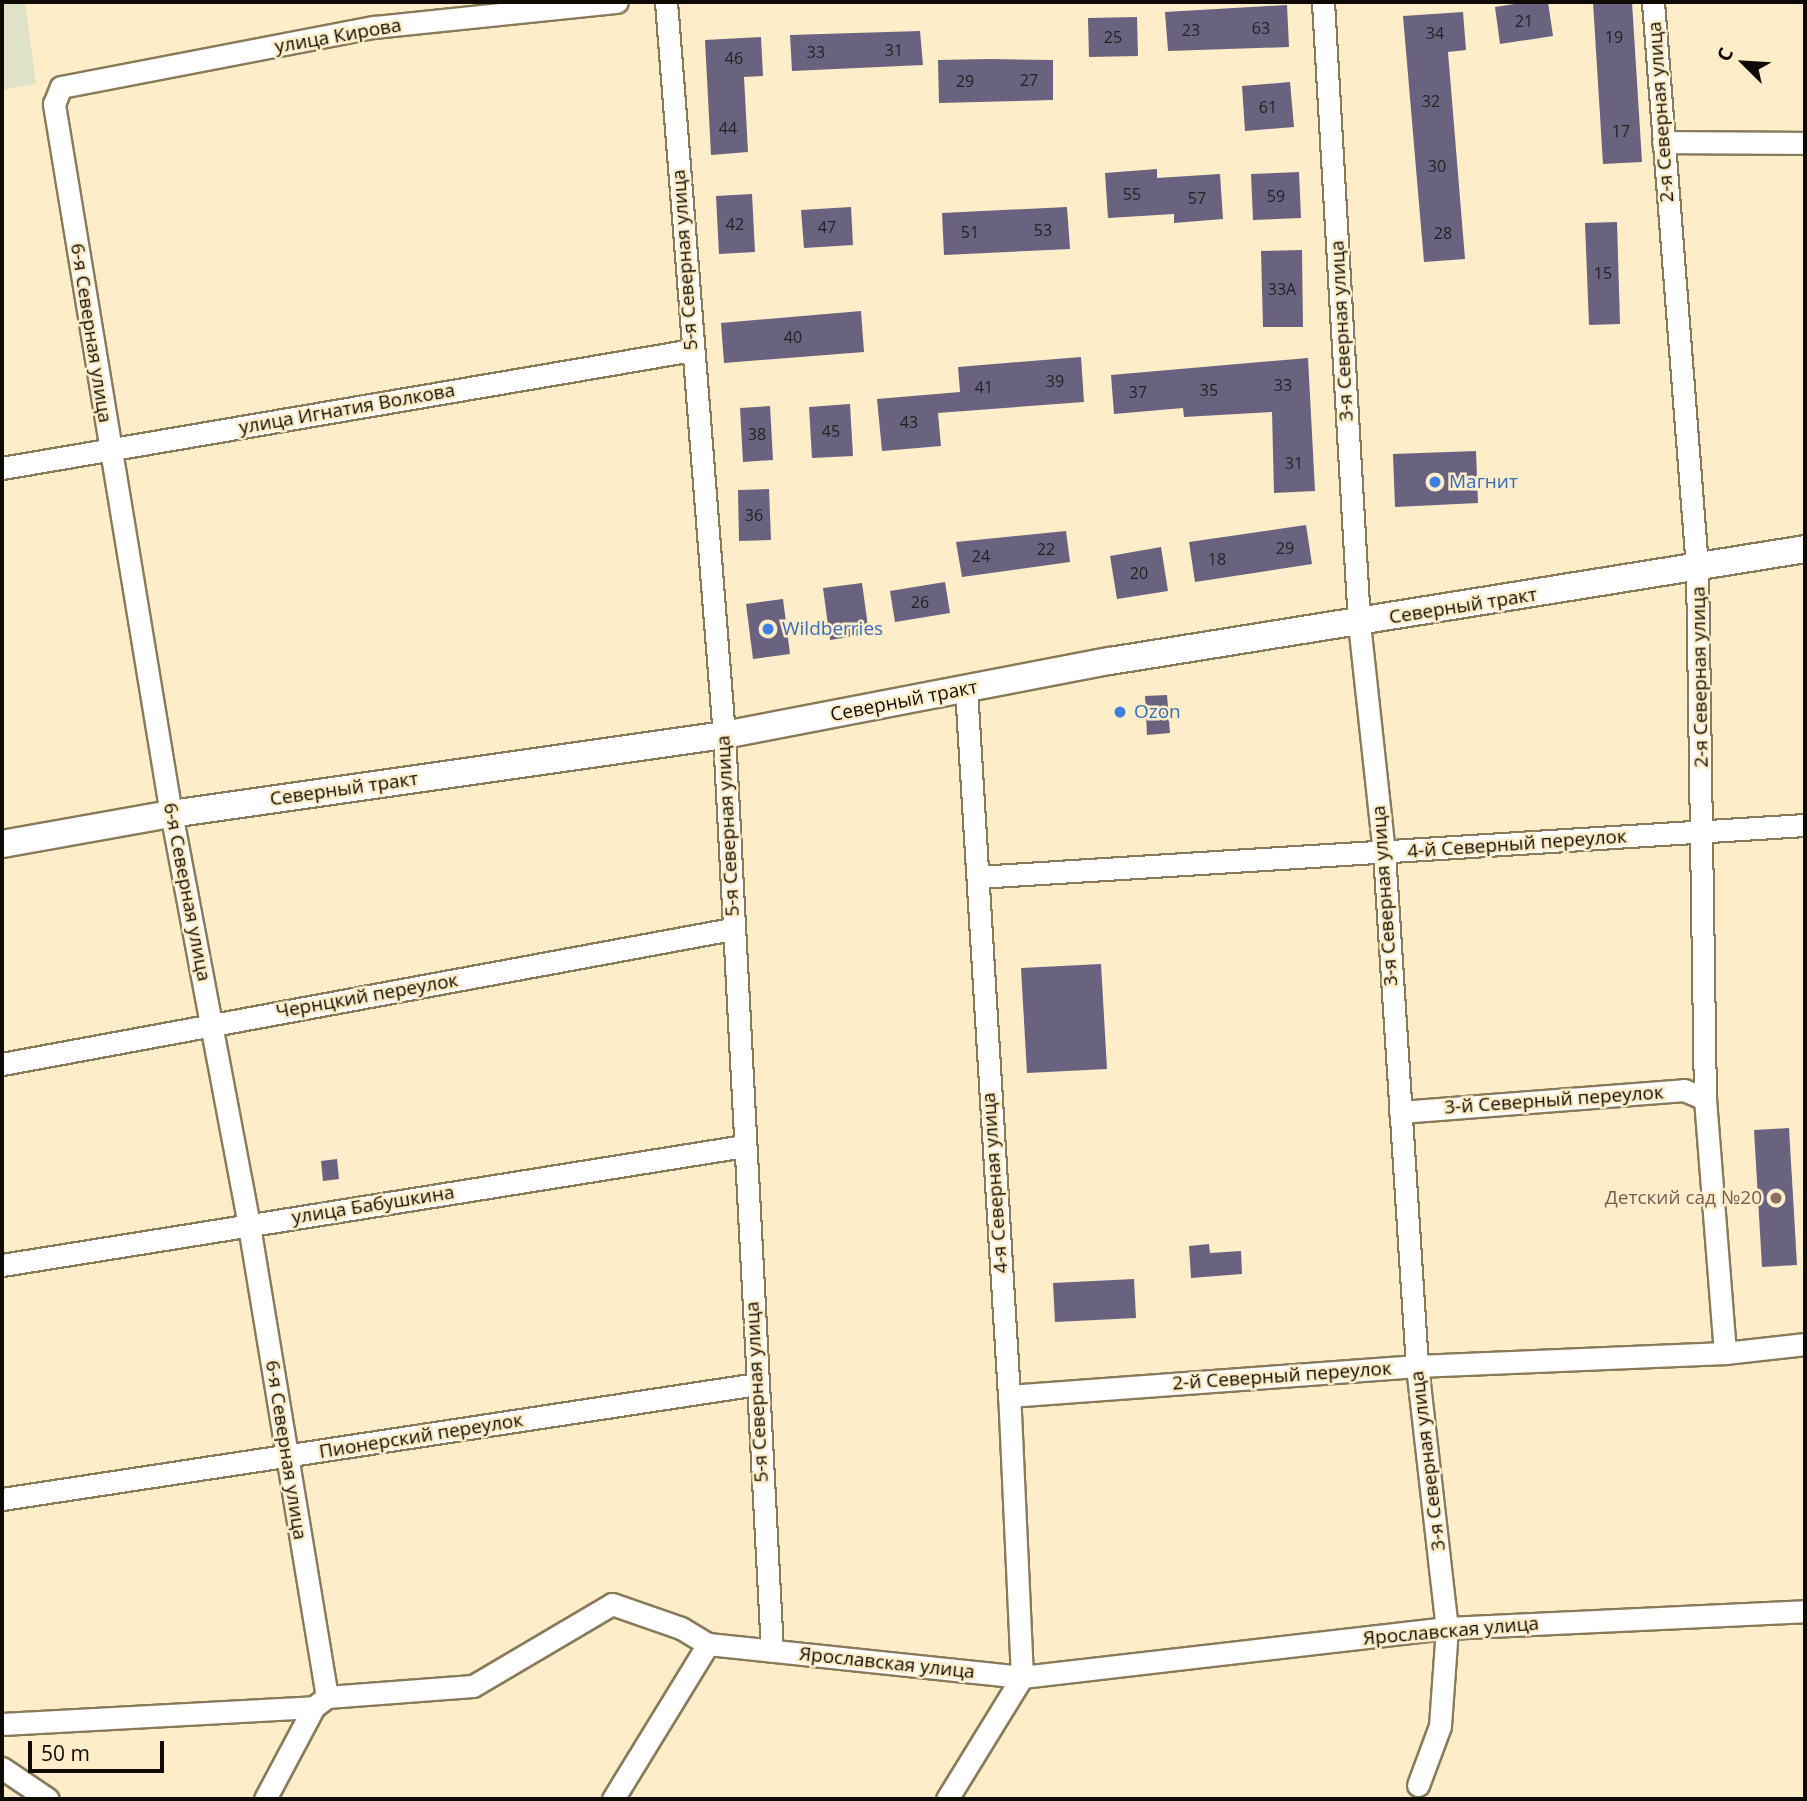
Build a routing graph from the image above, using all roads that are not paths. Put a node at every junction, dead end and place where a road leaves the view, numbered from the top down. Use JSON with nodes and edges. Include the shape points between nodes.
{"nodes":[{"id":1,"x":617,"y":2,"type":"edge"},
{"id":2,"x":666,"y":2,"type":"edge"},
{"id":3,"x":1323,"y":2,"type":"edge"},
{"id":4,"x":1653,"y":2,"type":"edge"},
{"id":5,"x":61,"y":87,"type":"joint"},
{"id":6,"x":1663,"y":142,"type":"junction"},
{"id":7,"x":1805,"y":143,"type":"edge"},
{"id":8,"x":692,"y":349,"type":"junction"},
{"id":9,"x":110,"y":449,"type":"junction"},
{"id":10,"x":2,"y":468,"type":"edge"},
{"id":11,"x":1805,"y":549,"type":"edge"},
{"id":12,"x":1698,"y":568,"type":"junction"},
{"id":13,"x":1359,"y":623,"type":"junction"},
{"id":14,"x":966,"y":689,"type":"junction"},
{"id":15,"x":724,"y":735,"type":"junction"},
{"id":16,"x":171,"y":814,"type":"junction"},
{"id":17,"x":1805,"y":825,"type":"edge"},
{"id":18,"x":1704,"y":831,"type":"junction"},
{"id":19,"x":2,"y":844,"type":"edge"},
{"id":20,"x":1384,"y":853,"type":"junction"},
{"id":21,"x":978,"y":877,"type":"junction"},
{"id":22,"x":732,"y":929,"type":"junction"},
{"id":23,"x":213,"y":1024,"type":"junction"},
{"id":24,"x":2,"y":1064,"type":"edge"},
{"id":25,"x":1705,"y":1099,"type":"junction"},
{"id":26,"x":1400,"y":1112,"type":"junction"},
{"id":27,"x":744,"y":1146,"type":"junction"},
{"id":28,"x":249,"y":1225,"type":"junction"},
{"id":29,"x":2,"y":1265,"type":"edge"},
{"id":30,"x":1805,"y":1344,"type":"edge"},
{"id":31,"x":1725,"y":1353,"type":"junction"},
{"id":32,"x":1417,"y":1366,"type":"junction"},
{"id":33,"x":757,"y":1384,"type":"junction"},
{"id":34,"x":1009,"y":1396,"type":"junction"},
{"id":35,"x":286,"y":1457,"type":"junction"},
{"id":36,"x":2,"y":1499,"type":"edge"},
{"id":37,"x":1805,"y":1611,"type":"edge"},
{"id":38,"x":1447,"y":1628,"type":"junction"},
{"id":39,"x":708,"y":1644,"type":"junction"},
{"id":40,"x":772,"y":1651,"type":"junction"},
{"id":41,"x":1022,"y":1677,"type":"junction"},
{"id":42,"x":321,"y":1702,"type":"junction"},
{"id":43,"x":2,"y":1724,"type":"edge"},
{"id":44,"x":2,"y":1768,"type":"edge"},
{"id":45,"x":1418,"y":1785,"type":"dead end"},
{"id":46,"x":48,"y":1799,"type":"edge"},
{"id":47,"x":265,"y":1799,"type":"edge"},
{"id":48,"x":613,"y":1799,"type":"edge"},
{"id":49,"x":947,"y":1799,"type":"edge"}],
"edges":[{"from":1,"to":5,"type":"street","name":"улица Кирова","via":[[373,27]]},
{"from":2,"to":8,"type":"street","name":"5-я Северная улица"},
{"from":3,"to":13,"type":"street","name":"3-я Северная улица"},
{"from":4,"to":6,"type":"street","name":"2-я Северная улица"},
{"from":5,"to":9,"type":"street","name":"6-я Северная улица","via":[[54,104]]},
{"from":6,"to":7,"type":"street"},
{"from":6,"to":12,"type":"street","name":"2-я Северная улица"},
{"from":8,"to":9,"type":"street","name":"улица Игнатия Волкова"},
{"from":8,"to":15,"type":"street","name":"5-я Северная улица"},
{"from":9,"to":10,"type":"street","name":"улица Игнатия Волкова"},
{"from":9,"to":16,"type":"street","name":"6-я Северная улица"},
{"from":11,"to":12,"type":"street","name":"Северный тракт"},
{"from":12,"to":13,"type":"street","name":"Северный тракт"},
{"from":12,"to":18,"type":"street","name":"2-я Северная улица"},
{"from":13,"to":14,"type":"street","name":"Северный тракт","via":[[1110,661]]},
{"from":13,"to":20,"type":"street","name":"3-я Северная улица"},
{"from":14,"to":15,"type":"street","name":"Северный тракт"},
{"from":14,"to":21,"type":"street","name":"4-я Северная улица"},
{"from":15,"to":16,"type":"street","name":"Северный тракт"},
{"from":15,"to":22,"type":"street","name":"5-я Северная улица"},
{"from":16,"to":19,"type":"street","name":"Северный тракт"},
{"from":16,"to":23,"type":"street","name":"6-я Северная улица"},
{"from":17,"to":18,"type":"street","name":"4-й Северный переулок"},
{"from":18,"to":20,"type":"street","name":"4-й Северный переулок"},
{"from":18,"to":25,"type":"street","name":"2-я Северная улица"},
{"from":20,"to":21,"type":"street","name":"4-й Северный переулок"},
{"from":20,"to":26,"type":"street","name":"3-я Северная улица"},
{"from":21,"to":34,"type":"street","name":"4-я Северная улица"},
{"from":22,"to":23,"type":"street","name":"Чернцкий переулок"},
{"from":22,"to":27,"type":"street","name":"5-я Северная улица"},
{"from":23,"to":24,"type":"street","name":"Чернцкий переулок"},
{"from":23,"to":28,"type":"street","name":"6-я Северная улица"},
{"from":25,"to":26,"type":"street","name":"3-й Северный переулок","via":[[1684,1090]]},
{"from":25,"to":31,"type":"street","name":"2-я Северная улица"},
{"from":26,"to":32,"type":"street","name":"3-я Северная улица"},
{"from":27,"to":28,"type":"street","name":"улица Бабушкина"},
{"from":27,"to":33,"type":"street","name":"5-я Северная улица"},
{"from":28,"to":29,"type":"street","name":"улица Бабушкина"},
{"from":28,"to":35,"type":"street","name":"6-я Северная улица"},
{"from":30,"to":31,"type":"street","name":"2-й Северный переулок"},
{"from":31,"to":32,"type":"street","name":"2-й Северный переулок"},
{"from":32,"to":34,"type":"street","name":"2-й Северный переулок"},
{"from":32,"to":38,"type":"street","name":"3-я Северная улица"},
{"from":33,"to":35,"type":"street","name":"Пионерский переулок"},
{"from":33,"to":40,"type":"street","name":"5-я Северная улица"},
{"from":34,"to":41,"type":"street","name":"4-я Северная улица"},
{"from":35,"to":36,"type":"street","name":"Пионерский переулок"},
{"from":35,"to":42,"type":"street","name":"6-я Северная улица"},
{"from":37,"to":38,"type":"street","name":"Ярославская улица"},
{"from":38,"to":41,"type":"street","name":"Ярославская улица"},
{"from":38,"to":45,"type":"street","name":"3-я Северная улица","via":[[1440,1726]]},
{"from":39,"to":40,"type":"street","name":"Ярославская улица"},
{"from":39,"to":42,"type":"street","name":"Ярославская улица","via":[[681,1628],[612,1604],[473,1686]]},
{"from":39,"to":48,"type":"street"},
{"from":40,"to":41,"type":"street","name":"Ярославская улица"},
{"from":41,"to":49,"type":"street"},
{"from":42,"to":43,"type":"street","name":"Ярославская улица"},
{"from":42,"to":47,"type":"street"},
{"from":44,"to":46,"type":"street"}]}
